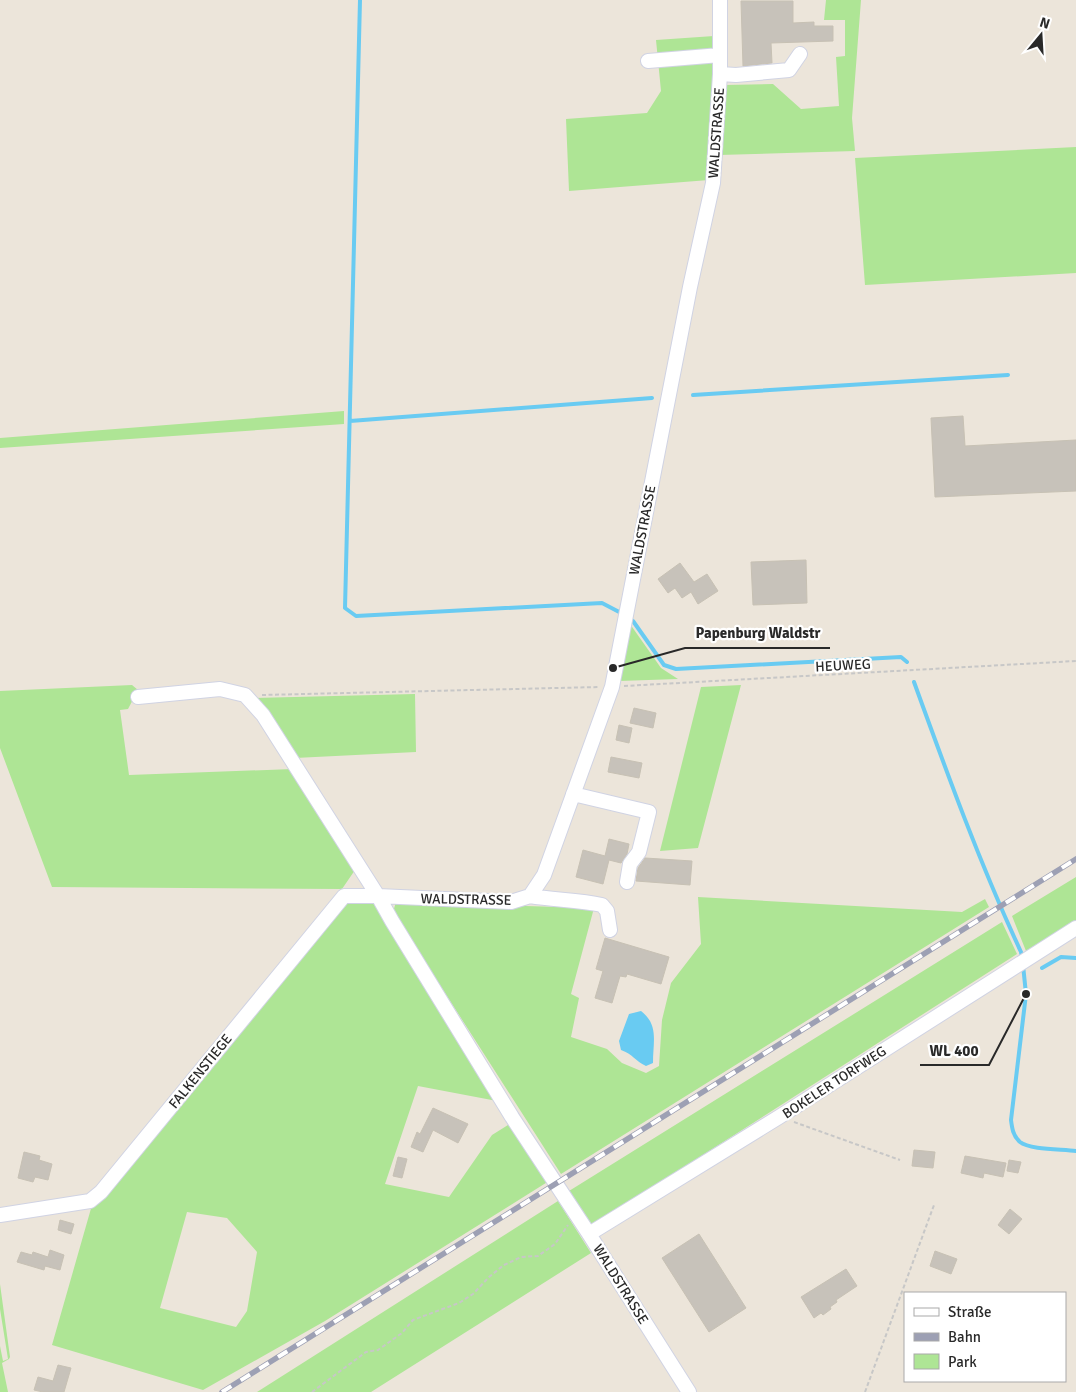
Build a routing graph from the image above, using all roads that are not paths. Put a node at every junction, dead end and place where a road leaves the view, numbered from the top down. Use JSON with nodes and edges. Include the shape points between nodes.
{"nodes":[{"id":1,"x":720,"y":0,"type":"edge"},
{"id":2,"x":800,"y":54,"type":"dead end"},
{"id":3,"x":720,"y":55,"type":"junction"},
{"id":4,"x":648,"y":61,"type":"dead end"},
{"id":5,"x":720,"y":74,"type":"junction"},
{"id":6,"x":138,"y":696,"type":"dead end"},
{"id":7,"x":573,"y":794,"type":"junction"},
{"id":8,"x":626,"y":882,"type":"dead end"},
{"id":9,"x":378,"y":896,"type":"junction"},
{"id":10,"x":530,"y":896,"type":"junction"},
{"id":11,"x":1076,"y":928,"type":"edge"},
{"id":12,"x":610,"y":930,"type":"dead end"},
{"id":13,"x":0,"y":1215,"type":"edge"},
{"id":14,"x":589,"y":1234,"type":"junction"},
{"id":15,"x":689,"y":1392,"type":"edge"}],
"edges":[{"from":1,"to":3,"type":"street","name":"WALDSTRASSE"},
{"from":2,"to":5,"type":"street","via":[[789,70]]},
{"from":3,"to":4,"type":"street"},
{"from":3,"to":5,"type":"street","name":"WALDSTRASSE"},
{"from":5,"to":7,"type":"street","name":"WALDSTRASSE","via":[[713,183],[612,687]]},
{"from":6,"to":9,"type":"street","name":"WALDSTRASSE","via":[[220,689],[245,695],[263,715]]},
{"from":7,"to":8,"type":"street","via":[[649,812],[639,852],[630,864]]},
{"from":7,"to":10,"type":"street","name":"WALDSTRASSE","via":[[544,875]]},
{"from":9,"to":10,"type":"street","name":"WALDSTRASSE","via":[[511,902]]},
{"from":9,"to":13,"type":"street","name":"FALKENSTIEGE","via":[[344,896],[101,1192],[90,1201]]},
{"from":9,"to":14,"type":"street","name":"WALDSTRASSE","via":[[512,1117]]},
{"from":10,"to":12,"type":"street","via":[[602,905],[607,911]]},
{"from":11,"to":14,"type":"street","name":"BOKELER TORFWEG"},
{"from":14,"to":15,"type":"street","name":"WALDSTRASSE"}]}
